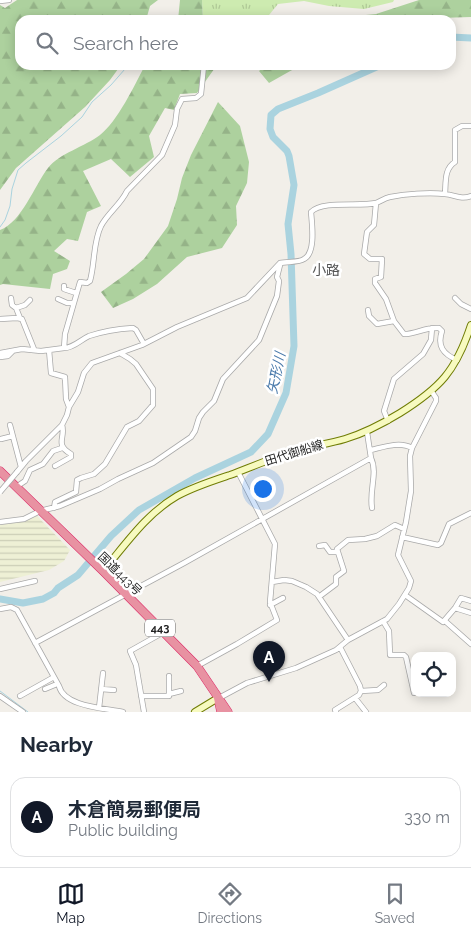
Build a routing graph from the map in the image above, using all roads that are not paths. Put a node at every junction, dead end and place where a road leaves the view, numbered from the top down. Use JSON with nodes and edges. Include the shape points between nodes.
{"nodes":[{"id":1,"x":9,"y":0,"type":"edge"},
{"id":2,"x":0,"y":1,"type":"edge"},
{"id":3,"x":203,"y":70,"type":"edge"},
{"id":4,"x":471,"y":126,"type":"edge"},
{"id":5,"x":445,"y":194,"type":"junction"},
{"id":6,"x":471,"y":196,"type":"edge"},
{"id":7,"x":376,"y":203,"type":"junction"},
{"id":8,"x":281,"y":264,"type":"junction"},
{"id":9,"x":64,"y":286,"type":"dead end"},
{"id":10,"x":76,"y":293,"type":"junction"},
{"id":11,"x":11,"y":298,"type":"dead end"},
{"id":12,"x":455,"y":298,"type":"dead end"},
{"id":13,"x":58,"y":299,"type":"dead end"},
{"id":14,"x":30,"y":300,"type":"dead end"},
{"id":15,"x":73,"y":304,"type":"junction"},
{"id":16,"x":16,"y":308,"type":"junction"},
{"id":17,"x":471,"y":309,"type":"edge"},
{"id":18,"x":368,"y":310,"type":"dead end"},
{"id":19,"x":20,"y":318,"type":"junction"},
{"id":20,"x":0,"y":319,"type":"edge"},
{"id":21,"x":394,"y":321,"type":"junction"},
{"id":22,"x":471,"y":325,"type":"edge"},
{"id":23,"x":432,"y":328,"type":"junction"},
{"id":24,"x":144,"y":344,"type":"junction"},
{"id":25,"x":64,"y":348,"type":"junction"},
{"id":26,"x":34,"y":349,"type":"junction"},
{"id":27,"x":50,"y":350,"type":"junction"},
{"id":28,"x":120,"y":353,"type":"junction"},
{"id":29,"x":0,"y":355,"type":"edge"},
{"id":30,"x":456,"y":360,"type":"junction"},
{"id":31,"x":432,"y":392,"type":"junction"},
{"id":32,"x":69,"y":407,"type":"junction"},
{"id":33,"x":388,"y":421,"type":"junction"},
{"id":34,"x":10,"y":425,"type":"dead end"},
{"id":35,"x":62,"y":425,"type":"junction"},
{"id":36,"x":367,"y":432,"type":"junction"},
{"id":37,"x":13,"y":436,"type":"junction"},
{"id":38,"x":1,"y":439,"type":"edge"},
{"id":39,"x":62,"y":448,"type":"junction"},
{"id":40,"x":412,"y":448,"type":"junction"},
{"id":41,"x":371,"y":450,"type":"junction"},
{"id":42,"x":371,"y":458,"type":"junction"},
{"id":43,"x":55,"y":466,"type":"dead end"},
{"id":44,"x":21,"y":467,"type":"junction"},
{"id":45,"x":0,"y":471,"type":"edge"},
{"id":46,"x":238,"y":472,"type":"junction"},
{"id":47,"x":16,"y":488,"type":"junction"},
{"id":48,"x":0,"y":492,"type":"edge"},
{"id":49,"x":54,"y":508,"type":"junction"},
{"id":50,"x":372,"y":508,"type":"dead end"},
{"id":51,"x":40,"y":511,"type":"junction"},
{"id":52,"x":471,"y":513,"type":"edge"},
{"id":53,"x":262,"y":518,"type":"junction"},
{"id":54,"x":0,"y":522,"type":"edge"},
{"id":55,"x":404,"y":529,"type":"junction"},
{"id":56,"x":402,"y":538,"type":"junction"},
{"id":57,"x":319,"y":546,"type":"dead end"},
{"id":58,"x":338,"y":552,"type":"junction"},
{"id":59,"x":103,"y":571,"type":"junction"},
{"id":60,"x":35,"y":581,"type":"dead end"},
{"id":61,"x":272,"y":582,"type":"junction"},
{"id":62,"x":0,"y":589,"type":"edge"},
{"id":63,"x":125,"y":594,"type":"junction"},
{"id":64,"x":405,"y":595,"type":"junction"},
{"id":65,"x":320,"y":596,"type":"junction"},
{"id":66,"x":283,"y":598,"type":"dead end"},
{"id":67,"x":471,"y":601,"type":"edge"},
{"id":68,"x":270,"y":606,"type":"junction"},
{"id":69,"x":455,"y":608,"type":"junction"},
{"id":70,"x":0,"y":609,"type":"edge"},
{"id":71,"x":471,"y":613,"type":"edge"},
{"id":72,"x":445,"y":621,"type":"junction"},
{"id":73,"x":383,"y":622,"type":"junction"},
{"id":74,"x":164,"y":632,"type":"junction"},
{"id":75,"x":348,"y":640,"type":"junction"},
{"id":76,"x":35,"y":642,"type":"junction"},
{"id":77,"x":471,"y":644,"type":"edge"},
{"id":78,"x":340,"y":647,"type":"junction"},
{"id":79,"x":197,"y":666,"type":"junction"},
{"id":80,"x":110,"y":675,"type":"dead end"},
{"id":81,"x":169,"y":676,"type":"dead end"},
{"id":82,"x":54,"y":677,"type":"junction"},
{"id":83,"x":411,"y":680,"type":"edge"},
{"id":84,"x":58,"y":684,"type":"junction"},
{"id":85,"x":384,"y":685,"type":"dead end"},
{"id":86,"x":45,"y":689,"type":"dead end"},
{"id":87,"x":101,"y":689,"type":"junction"},
{"id":88,"x":114,"y":690,"type":"dead end"},
{"id":89,"x":361,"y":691,"type":"junction"},
{"id":90,"x":181,"y":692,"type":"dead end"},
{"id":91,"x":168,"y":694,"type":"junction"},
{"id":92,"x":0,"y":696,"type":"edge"},
{"id":93,"x":20,"y":696,"type":"dead end"},
{"id":94,"x":142,"y":696,"type":"junction"},
{"id":95,"x":218,"y":698,"type":"junction"},
{"id":96,"x":355,"y":698,"type":"junction"},
{"id":97,"x":99,"y":708,"type":"junction"},
{"id":98,"x":114,"y":711,"type":"edge"},
{"id":99,"x":333,"y":711,"type":"edge"},
{"id":100,"x":23,"y":712,"type":"edge"},
{"id":101,"x":123,"y":712,"type":"edge"},
{"id":102,"x":144,"y":712,"type":"edge"},
{"id":103,"x":195,"y":712,"type":"edge"},
{"id":104,"x":221,"y":712,"type":"edge"},
{"id":105,"x":228,"y":712,"type":"edge"},
{"id":106,"x":366,"y":712,"type":"edge"}],
"edges":[{"from":1,"to":2,"type":"street"},
{"from":3,"to":10,"type":"street","via":[[201,94],[196,98],[182,99],[179,103],[175,125],[162,155],[127,191],[102,224],[90,281],[80,282]]},
{"from":4,"to":5,"type":"street","via":[[455,130],[455,162],[447,172]]},
{"from":5,"to":6,"type":"street","via":[[459,198]]},
{"from":5,"to":7,"type":"street","via":[[388,197]]},
{"from":7,"to":8,"type":"street","via":[[314,209],[311,212],[311,252],[307,258]]},
{"from":7,"to":21,"type":"street","via":[[374,225],[367,232],[364,254],[370,259],[382,259],[381,277],[375,279],[375,283],[386,299]]},
{"from":8,"to":24,"type":"street","via":[[247,298]]},
{"from":8,"to":49,"type":"street","via":[[277,296],[259,340],[224,379],[214,402],[199,418],[191,438],[153,464]]},
{"from":9,"to":10,"type":"street","via":[[64,289]]},
{"from":10,"to":15,"type":"street"},
{"from":11,"to":16,"type":"street"},
{"from":12,"to":17,"type":"street"},
{"from":13,"to":15,"type":"street"},
{"from":14,"to":16,"type":"street"},
{"from":15,"to":25,"type":"street","via":[[64,334]]},
{"from":16,"to":19,"type":"street"},
{"from":18,"to":21,"type":"street","via":[[377,324]]},
{"from":19,"to":20,"type":"street"},
{"from":19,"to":26,"type":"street"},
{"from":21,"to":23,"type":"street","via":[[404,334]]},
{"from":22,"to":30,"type":"main road","name":"田代御船線"},
{"from":23,"to":30,"type":"street","via":[[441,330],[440,347]]},
{"from":23,"to":33,"type":"street","via":[[431,340],[424,354],[394,378],[384,411]]},
{"from":24,"to":25,"type":"street","via":[[133,328],[103,331]]},
{"from":24,"to":28,"type":"street"},
{"from":25,"to":27,"type":"street"},
{"from":26,"to":27,"type":"street"},
{"from":26,"to":29,"type":"street"},
{"from":27,"to":32,"type":"street","via":[[51,373],[65,377]]},
{"from":28,"to":32,"type":"street","via":[[98,360],[87,368]]},
{"from":28,"to":49,"type":"street","via":[[136,364],[153,389],[153,406],[139,421],[127,427],[105,464],[94,474],[79,479],[76,492],[55,502]]},
{"from":30,"to":31,"type":"main road","name":"田代御船線"},
{"from":31,"to":33,"type":"main road","name":"田代御船線"},
{"from":31,"to":40,"type":"street","via":[[436,401]]},
{"from":32,"to":35,"type":"street"},
{"from":33,"to":36,"type":"main road","name":"田代御船線"},
{"from":34,"to":37,"type":"street"},
{"from":35,"to":39,"type":"street"},
{"from":35,"to":44,"type":"street"},
{"from":36,"to":41,"type":"street"},
{"from":36,"to":46,"type":"main road","name":"田代御船線","via":[[305,448]]},
{"from":37,"to":38,"type":"street"},
{"from":37,"to":44,"type":"street"},
{"from":39,"to":43,"type":"street","via":[[71,457]]},
{"from":39,"to":47,"type":"street","via":[[53,452],[43,464],[28,471]]},
{"from":40,"to":41,"type":"street","via":[[398,445]]},
{"from":40,"to":55,"type":"street","via":[[411,491]]},
{"from":41,"to":42,"type":"street"},
{"from":42,"to":50,"type":"street","via":[[375,469],[371,487]]},
{"from":42,"to":53,"type":"street"},
{"from":44,"to":48,"type":"street","bridge":true},
{"from":45,"to":47,"type":"highway","name":"国道443号","number":"443"},
{"from":46,"to":53,"type":"street"},
{"from":46,"to":59,"type":"main road","name":"田代御船線","via":[[177,496],[143,523]]},
{"from":47,"to":51,"type":"highway","name":"国道443号","number":"443"},
{"from":49,"to":51,"type":"street"},
{"from":51,"to":54,"type":"street","via":[[24,519]]},
{"from":51,"to":59,"type":"highway","name":"国道443号","number":"443"},
{"from":52,"to":56,"type":"street","via":[[448,524],[438,545]]},
{"from":53,"to":61,"type":"street","via":[[275,544]]},
{"from":53,"to":63,"type":"street"},
{"from":55,"to":56,"type":"street"},
{"from":55,"to":58,"type":"street","via":[[395,525],[377,536],[348,540],[337,549]]},
{"from":56,"to":64,"type":"street","via":[[399,558],[411,581]]},
{"from":57,"to":58,"type":"street","via":[[325,545],[332,553]]},
{"from":58,"to":65,"type":"street","via":[[344,571],[336,577],[336,584]]},
{"from":59,"to":63,"type":"highway","name":"国道443号","number":"443"},
{"from":60,"to":62,"type":"street"},
{"from":61,"to":65,"type":"street","via":[[298,583]]},
{"from":61,"to":68,"type":"street"},
{"from":63,"to":74,"type":"highway","name":"国道443号","number":"443"},
{"from":63,"to":76,"type":"street"},
{"from":64,"to":72,"type":"street","via":[[439,621]]},
{"from":64,"to":73,"type":"street"},
{"from":65,"to":75,"type":"street"},
{"from":66,"to":68,"type":"street"},
{"from":67,"to":69,"type":"street","via":[[460,598]]},
{"from":68,"to":79,"type":"street","via":[[278,620]]},
{"from":69,"to":71,"type":"street"},
{"from":69,"to":72,"type":"street"},
{"from":70,"to":76,"type":"street","via":[[11,607],[17,610]]},
{"from":72,"to":77,"type":"street"},
{"from":73,"to":75,"type":"street"},
{"from":73,"to":83,"type":"street","via":[[388,631],[390,655],[406,657]]},
{"from":74,"to":79,"type":"highway","name":"国道443号","number":"443"},
{"from":74,"to":94,"type":"street","via":[[130,651]]},
{"from":75,"to":78,"type":"street"},
{"from":76,"to":82,"type":"street"},
{"from":78,"to":89,"type":"street"},
{"from":78,"to":95,"type":"street","via":[[296,668],[247,683]]},
{"from":79,"to":95,"type":"highway","name":"国道443号","number":"443"},
{"from":80,"to":87,"type":"street","via":[[103,674]]},
{"from":81,"to":91,"type":"street"},
{"from":82,"to":84,"type":"street"},
{"from":82,"to":93,"type":"street"},
{"from":84,"to":86,"type":"street"},
{"from":84,"to":97,"type":"street","via":[[65,697]]},
{"from":85,"to":89,"type":"street","via":[[378,690]]},
{"from":87,"to":88,"type":"street"},
{"from":87,"to":97,"type":"street"},
{"from":89,"to":96,"type":"street"},
{"from":90,"to":91,"type":"street"},
{"from":91,"to":94,"type":"street"},
{"from":92,"to":100,"type":"street"},
{"from":94,"to":102,"type":"street"},
{"from":95,"to":103,"type":"main road"},
{"from":95,"to":104,"type":"highway","name":"国道443号","number":"443"},
{"from":95,"to":105,"type":"highway","name":"国道443号","number":"443"},
{"from":96,"to":99,"type":"street"},
{"from":96,"to":106,"type":"street"},
{"from":97,"to":98,"type":"street"},
{"from":98,"to":101,"type":"street"}]}
